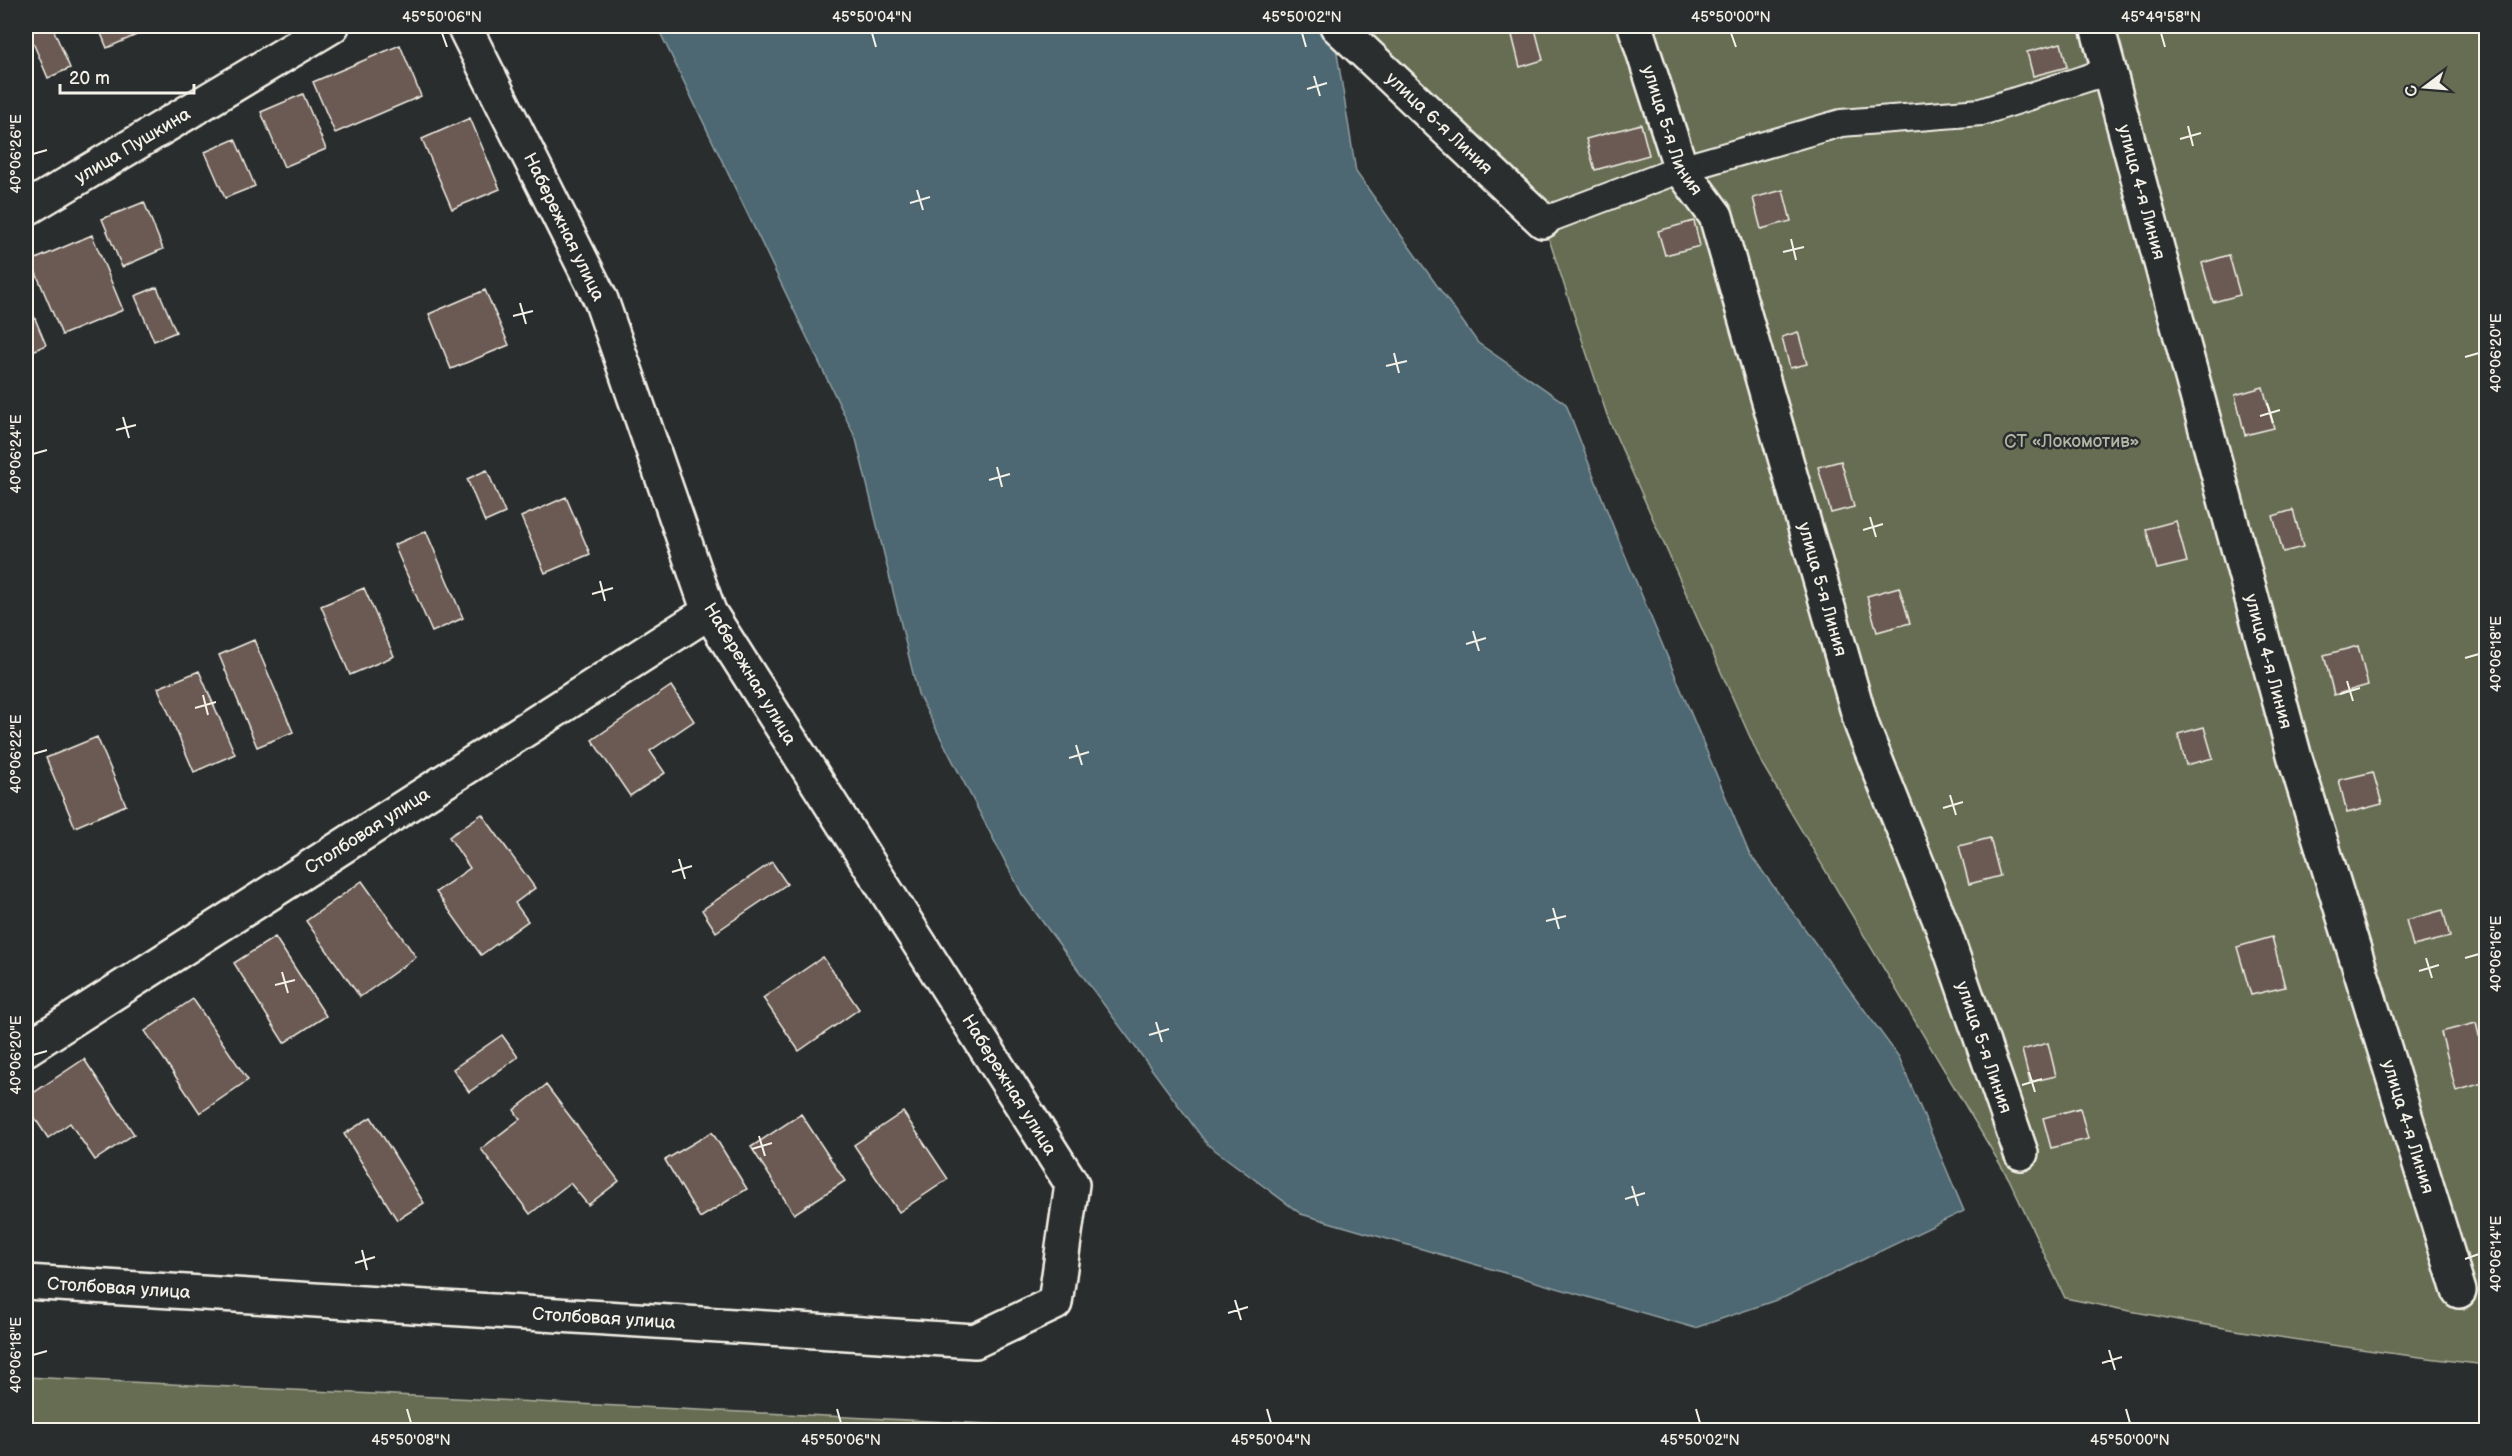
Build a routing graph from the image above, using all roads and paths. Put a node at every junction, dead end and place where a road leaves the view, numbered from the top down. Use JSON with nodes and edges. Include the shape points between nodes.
{"nodes":[{"id":1,"x":332,"y":26,"type":"edge"},
{"id":2,"x":464,"y":26,"type":"edge"},
{"id":3,"x":1337,"y":26,"type":"edge"},
{"id":4,"x":1635,"y":26,"type":"edge"},
{"id":5,"x":2097,"y":26,"type":"edge"},
{"id":6,"x":2109,"y":72,"type":"junction"},
{"id":7,"x":1681,"y":169,"type":"junction"},
{"id":8,"x":26,"y":209,"type":"edge"},
{"id":9,"x":1543,"y":221,"type":"joint"},
{"id":10,"x":709,"y":612,"type":"junction"},
{"id":11,"x":26,"y":1049,"type":"edge"},
{"id":12,"x":2021,"y":1153,"type":"dead end"},
{"id":13,"x":1072,"y":1184,"type":"joint"},
{"id":14,"x":26,"y":1282,"type":"edge"},
{"id":15,"x":2459,"y":1291,"type":"dead end"}],
"edges":[{"from":1,"to":8,"type":"street","name":"улица Пушкина"},
{"from":2,"to":10,"type":"street","name":"Набережная улица","via":[[601,300]]},
{"from":3,"to":9,"type":"street","name":"улица 6-я Линия"},
{"from":4,"to":7,"type":"street","name":"улица 5-я Линия"},
{"from":5,"to":6,"type":"street","name":"улица 4-я Линия"},
{"from":6,"to":7,"type":"lane","via":[[1981,112],[1841,123]]},
{"from":6,"to":15,"type":"street","name":"улица 4-я Линия","via":[[2295,758]]},
{"from":7,"to":9,"type":"lane"},
{"from":7,"to":12,"type":"street","name":"улица 5-я Линия","via":[[1716,216],[1862,726],[1943,928]]},
{"from":10,"to":11,"type":"street","name":"Столбовая улица"},
{"from":10,"to":13,"type":"street","name":"Набережная улица"},
{"from":13,"to":14,"type":"street","name":"Столбовая улица","via":[[1055,1303],[975,1341]]}]}
